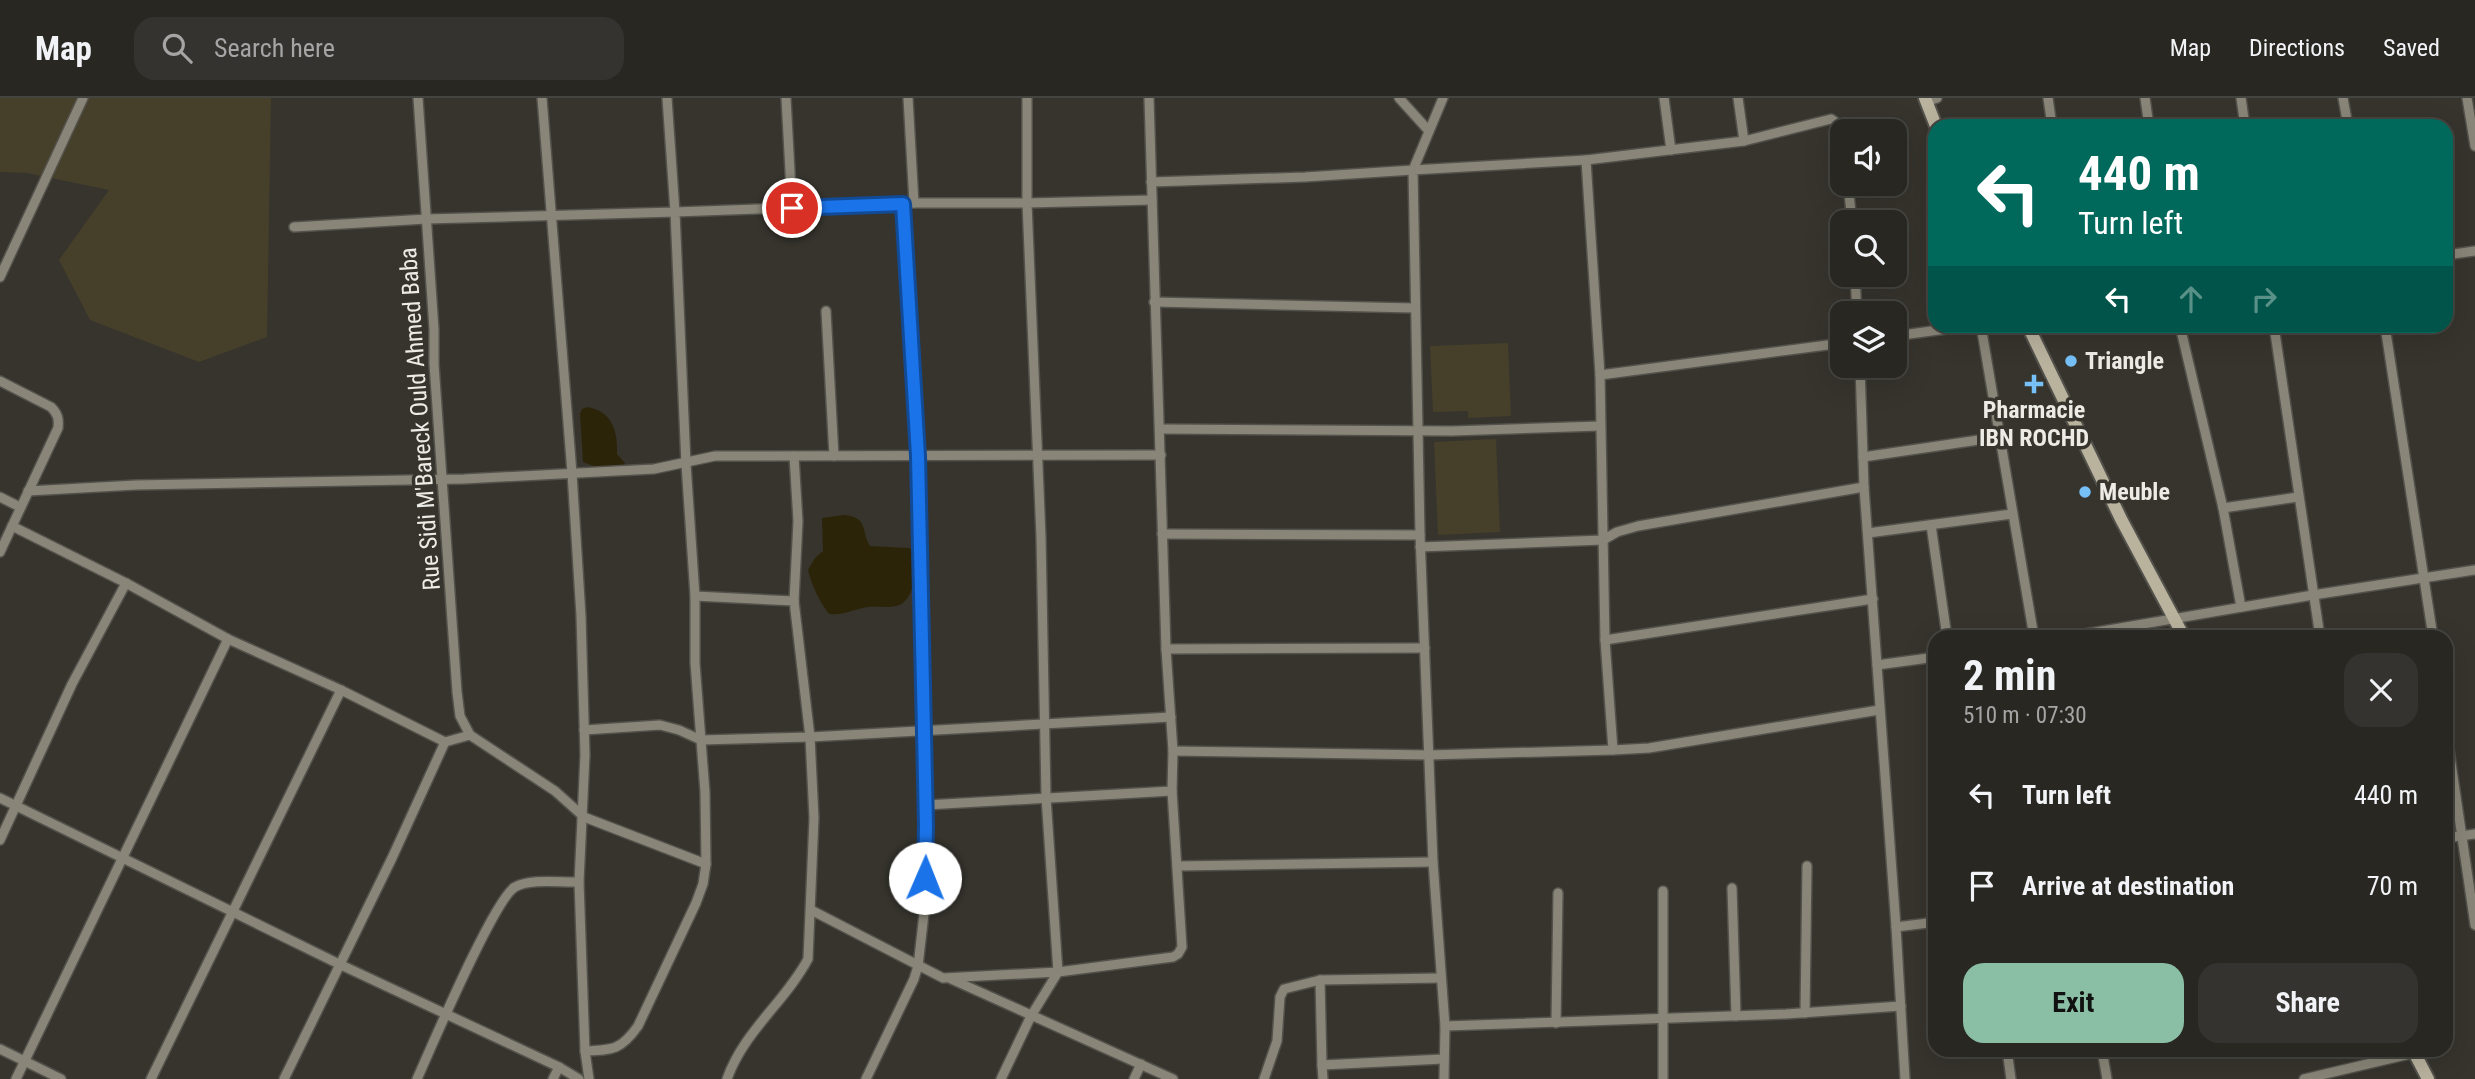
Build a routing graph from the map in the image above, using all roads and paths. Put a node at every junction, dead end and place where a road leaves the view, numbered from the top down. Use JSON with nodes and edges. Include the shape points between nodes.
{"nodes":[{"id":1,"x":83,"y":98,"type":"edge"},
{"id":2,"x":418,"y":98,"type":"edge"},
{"id":3,"x":542,"y":98,"type":"edge"},
{"id":4,"x":667,"y":98,"type":"edge"},
{"id":5,"x":786,"y":98,"type":"edge"},
{"id":6,"x":908,"y":98,"type":"edge"},
{"id":7,"x":1027,"y":98,"type":"edge"},
{"id":8,"x":1149,"y":98,"type":"edge"},
{"id":9,"x":1399,"y":98,"type":"edge"},
{"id":10,"x":1443,"y":98,"type":"edge"},
{"id":11,"x":1664,"y":98,"type":"edge"},
{"id":12,"x":1738,"y":98,"type":"edge"},
{"id":13,"x":2048,"y":98,"type":"edge"},
{"id":14,"x":2146,"y":98,"type":"edge"},
{"id":15,"x":2241,"y":98,"type":"edge"},
{"id":16,"x":2343,"y":98,"type":"edge"},
{"id":17,"x":2468,"y":98,"type":"edge"},
{"id":18,"x":1929,"y":99,"type":"edge"},
{"id":19,"x":1830,"y":119,"type":"edge"},
{"id":20,"x":1934,"y":119,"type":"edge"},
{"id":21,"x":2051,"y":119,"type":"edge"},
{"id":22,"x":2148,"y":119,"type":"edge"},
{"id":23,"x":2244,"y":119,"type":"edge"},
{"id":24,"x":2347,"y":119,"type":"edge"},
{"id":25,"x":1429,"y":131,"type":"junction"},
{"id":26,"x":1744,"y":141,"type":"junction"},
{"id":27,"x":2475,"y":146,"type":"edge"},
{"id":28,"x":1671,"y":150,"type":"junction"},
{"id":29,"x":1586,"y":160,"type":"junction"},
{"id":30,"x":1413,"y":170,"type":"junction"},
{"id":31,"x":1151,"y":182,"type":"junction"},
{"id":32,"x":1152,"y":200,"type":"junction"},
{"id":33,"x":914,"y":203,"type":"junction"},
{"id":34,"x":1027,"y":203,"type":"junction"},
{"id":35,"x":903,"y":204,"type":"junction"},
{"id":36,"x":792,"y":208,"type":"junction"},
{"id":37,"x":675,"y":212,"type":"junction"},
{"id":38,"x":552,"y":216,"type":"junction"},
{"id":39,"x":426,"y":219,"type":"junction"},
{"id":40,"x":294,"y":227,"type":"dead end"},
{"id":41,"x":2475,"y":251,"type":"edge"},
{"id":42,"x":2453,"y":254,"type":"edge"},
{"id":43,"x":0,"y":277,"type":"edge"},
{"id":44,"x":1154,"y":302,"type":"junction"},
{"id":45,"x":1414,"y":308,"type":"junction"},
{"id":46,"x":826,"y":311,"type":"dead end"},
{"id":47,"x":1928,"y":331,"type":"edge"},
{"id":48,"x":1982,"y":333,"type":"edge"},
{"id":49,"x":2031,"y":333,"type":"edge"},
{"id":50,"x":2182,"y":333,"type":"edge"},
{"id":51,"x":2275,"y":333,"type":"edge"},
{"id":52,"x":2386,"y":333,"type":"edge"},
{"id":53,"x":1907,"y":334,"type":"edge"},
{"id":54,"x":1830,"y":345,"type":"edge"},
{"id":55,"x":1600,"y":375,"type":"junction"},
{"id":56,"x":1860,"y":378,"type":"edge"},
{"id":57,"x":0,"y":380,"type":"edge"},
{"id":58,"x":1600,"y":426,"type":"junction"},
{"id":59,"x":1160,"y":429,"type":"junction"},
{"id":60,"x":1417,"y":429,"type":"junction"},
{"id":61,"x":1999,"y":437,"type":"junction"},
{"id":62,"x":1161,"y":455,"type":"junction"},
{"id":63,"x":794,"y":456,"type":"junction"},
{"id":64,"x":834,"y":456,"type":"junction"},
{"id":65,"x":918,"y":456,"type":"junction"},
{"id":66,"x":1038,"y":456,"type":"junction"},
{"id":67,"x":1863,"y":457,"type":"junction"},
{"id":68,"x":686,"y":464,"type":"junction"},
{"id":69,"x":572,"y":473,"type":"junction"},
{"id":70,"x":442,"y":478,"type":"junction"},
{"id":71,"x":1864,"y":487,"type":"junction"},
{"id":72,"x":28,"y":491,"type":"junction"},
{"id":73,"x":0,"y":497,"type":"edge"},
{"id":74,"x":2298,"y":497,"type":"junction"},
{"id":75,"x":20,"y":507,"type":"junction"},
{"id":76,"x":2223,"y":508,"type":"junction"},
{"id":77,"x":2012,"y":514,"type":"junction"},
{"id":78,"x":1931,"y":525,"type":"junction"},
{"id":79,"x":12,"y":526,"type":"junction"},
{"id":80,"x":1868,"y":533,"type":"junction"},
{"id":81,"x":1162,"y":534,"type":"junction"},
{"id":82,"x":1420,"y":535,"type":"junction"},
{"id":83,"x":1603,"y":540,"type":"junction"},
{"id":84,"x":1420,"y":547,"type":"junction"},
{"id":85,"x":0,"y":552,"type":"edge"},
{"id":86,"x":2475,"y":570,"type":"edge"},
{"id":87,"x":2424,"y":577,"type":"junction"},
{"id":88,"x":126,"y":583,"type":"junction"},
{"id":89,"x":2313,"y":595,"type":"junction"},
{"id":90,"x":695,"y":596,"type":"junction"},
{"id":91,"x":1874,"y":599,"type":"junction"},
{"id":92,"x":794,"y":601,"type":"junction"},
{"id":93,"x":2241,"y":607,"type":"junction"},
{"id":94,"x":2174,"y":618,"type":"junction"},
{"id":95,"x":1946,"y":630,"type":"edge"},
{"id":96,"x":2033,"y":630,"type":"edge"},
{"id":97,"x":2106,"y":630,"type":"edge"},
{"id":98,"x":2180,"y":630,"type":"edge"},
{"id":99,"x":2319,"y":630,"type":"edge"},
{"id":100,"x":2432,"y":630,"type":"edge"},
{"id":101,"x":228,"y":639,"type":"junction"},
{"id":102,"x":1605,"y":640,"type":"junction"},
{"id":103,"x":1424,"y":648,"type":"junction"},
{"id":104,"x":1166,"y":649,"type":"junction"},
{"id":105,"x":1928,"y":658,"type":"edge"},
{"id":106,"x":1877,"y":665,"type":"junction"},
{"id":107,"x":341,"y":690,"type":"junction"},
{"id":108,"x":1879,"y":710,"type":"junction"},
{"id":109,"x":1171,"y":718,"type":"junction"},
{"id":110,"x":1045,"y":723,"type":"junction"},
{"id":111,"x":584,"y":730,"type":"junction"},
{"id":112,"x":924,"y":730,"type":"junction"},
{"id":113,"x":470,"y":736,"type":"junction"},
{"id":114,"x":810,"y":737,"type":"junction"},
{"id":115,"x":701,"y":740,"type":"junction"},
{"id":116,"x":445,"y":742,"type":"junction"},
{"id":117,"x":1613,"y":750,"type":"junction"},
{"id":118,"x":1173,"y":751,"type":"junction"},
{"id":119,"x":1429,"y":755,"type":"junction"},
{"id":120,"x":2453,"y":776,"type":"edge"},
{"id":121,"x":1172,"y":791,"type":"junction"},
{"id":122,"x":1046,"y":797,"type":"junction"},
{"id":123,"x":0,"y":798,"type":"edge"},
{"id":124,"x":926,"y":805,"type":"junction"},
{"id":125,"x":16,"y":806,"type":"junction"},
{"id":126,"x":584,"y":817,"type":"junction"},
{"id":127,"x":2475,"y":834,"type":"edge"},
{"id":128,"x":2462,"y":836,"type":"junction"},
{"id":129,"x":2453,"y":837,"type":"edge"},
{"id":130,"x":0,"y":840,"type":"edge"},
{"id":131,"x":123,"y":857,"type":"junction"},
{"id":132,"x":1433,"y":862,"type":"junction"},
{"id":133,"x":706,"y":864,"type":"junction"},
{"id":134,"x":1178,"y":866,"type":"junction"},
{"id":135,"x":1807,"y":866,"type":"dead end"},
{"id":136,"x":579,"y":882,"type":"junction"},
{"id":137,"x":1732,"y":888,"type":"dead end"},
{"id":138,"x":1663,"y":891,"type":"dead end"},
{"id":139,"x":1558,"y":893,"type":"dead end"},
{"id":140,"x":811,"y":910,"type":"junction"},
{"id":141,"x":233,"y":911,"type":"junction"},
{"id":142,"x":1928,"y":923,"type":"edge"},
{"id":143,"x":2475,"y":925,"type":"edge"},
{"id":144,"x":1896,"y":927,"type":"junction"},
{"id":145,"x":340,"y":964,"type":"junction"},
{"id":146,"x":918,"y":966,"type":"junction"},
{"id":147,"x":1058,"y":972,"type":"junction"},
{"id":148,"x":1441,"y":978,"type":"junction"},
{"id":149,"x":949,"y":979,"type":"junction"},
{"id":150,"x":1320,"y":980,"type":"junction"},
{"id":151,"x":1901,"y":1006,"type":"junction"},
{"id":152,"x":1805,"y":1013,"type":"junction"},
{"id":153,"x":447,"y":1014,"type":"junction"},
{"id":154,"x":1031,"y":1016,"type":"junction"},
{"id":155,"x":1736,"y":1016,"type":"junction"},
{"id":156,"x":1662,"y":1020,"type":"junction"},
{"id":157,"x":1556,"y":1023,"type":"junction"},
{"id":158,"x":1444,"y":1026,"type":"junction"},
{"id":159,"x":0,"y":1049,"type":"edge"},
{"id":160,"x":585,"y":1051,"type":"junction"},
{"id":161,"x":2008,"y":1057,"type":"edge"},
{"id":162,"x":2103,"y":1057,"type":"edge"},
{"id":163,"x":2394,"y":1057,"type":"edge"},
{"id":164,"x":2417,"y":1057,"type":"edge"},
{"id":165,"x":1443,"y":1059,"type":"junction"},
{"id":166,"x":24,"y":1061,"type":"junction"},
{"id":167,"x":1141,"y":1063,"type":"junction"},
{"id":168,"x":1322,"y":1065,"type":"junction"},
{"id":169,"x":559,"y":1067,"type":"junction"},
{"id":170,"x":16,"y":1079,"type":"edge"},
{"id":171,"x":61,"y":1079,"type":"edge"},
{"id":172,"x":151,"y":1079,"type":"edge"},
{"id":173,"x":284,"y":1079,"type":"edge"},
{"id":174,"x":417,"y":1079,"type":"edge"},
{"id":175,"x":553,"y":1079,"type":"edge"},
{"id":176,"x":579,"y":1079,"type":"edge"},
{"id":177,"x":589,"y":1079,"type":"edge"},
{"id":178,"x":727,"y":1079,"type":"edge"},
{"id":179,"x":866,"y":1079,"type":"edge"},
{"id":180,"x":1001,"y":1079,"type":"edge"},
{"id":181,"x":1134,"y":1079,"type":"edge"},
{"id":182,"x":1173,"y":1079,"type":"edge"},
{"id":183,"x":1264,"y":1079,"type":"edge"},
{"id":184,"x":1323,"y":1079,"type":"edge"},
{"id":185,"x":1444,"y":1079,"type":"edge"},
{"id":186,"x":1663,"y":1079,"type":"edge"},
{"id":187,"x":1905,"y":1079,"type":"edge"},
{"id":188,"x":2011,"y":1079,"type":"edge"},
{"id":189,"x":2107,"y":1079,"type":"edge"},
{"id":190,"x":2304,"y":1079,"type":"edge"},
{"id":191,"x":2428,"y":1079,"type":"edge"}],
"edges":[{"from":1,"to":43,"type":"street"},
{"from":2,"to":39,"type":"street","name":"Rue Sidi M'Bareck Ould Ahmed Baba"},
{"from":3,"to":38,"type":"street"},
{"from":4,"to":37,"type":"street"},
{"from":5,"to":36,"type":"street"},
{"from":6,"to":33,"type":"street"},
{"from":7,"to":34,"type":"street"},
{"from":8,"to":31,"type":"street"},
{"from":9,"to":25,"type":"street"},
{"from":10,"to":25,"type":"street"},
{"from":11,"to":28,"type":"street"},
{"from":12,"to":26,"type":"street"},
{"from":13,"to":21,"type":"street"},
{"from":14,"to":22,"type":"street"},
{"from":15,"to":23,"type":"street"},
{"from":16,"to":24,"type":"street"},
{"from":17,"to":27,"type":"street"},
{"from":18,"to":20,"type":"street"},
{"from":19,"to":26,"type":"street"},
{"from":25,"to":30,"type":"street"},
{"from":26,"to":28,"type":"street"},
{"from":28,"to":29,"type":"street"},
{"from":29,"to":30,"type":"street"},
{"from":29,"to":55,"type":"street"},
{"from":30,"to":31,"type":"street"},
{"from":30,"to":45,"type":"street"},
{"from":31,"to":32,"type":"street"},
{"from":32,"to":34,"type":"street"},
{"from":32,"to":44,"type":"street"},
{"from":33,"to":34,"type":"street"},
{"from":33,"to":35,"type":"street"},
{"from":34,"to":66,"type":"street"},
{"from":35,"to":36,"type":"street"},
{"from":35,"to":65,"type":"street"},
{"from":36,"to":37,"type":"street"},
{"from":37,"to":38,"type":"street"},
{"from":37,"to":68,"type":"street"},
{"from":38,"to":39,"type":"street"},
{"from":38,"to":69,"type":"street"},
{"from":39,"to":40,"type":"street"},
{"from":39,"to":70,"type":"street","name":"Rue Sidi M'Bareck Ould Ahmed Baba"},
{"from":41,"to":42,"type":"street"},
{"from":44,"to":45,"type":"street"},
{"from":44,"to":59,"type":"street"},
{"from":45,"to":60,"type":"street"},
{"from":46,"to":64,"type":"street"},
{"from":47,"to":53,"type":"street"},
{"from":48,"to":61,"type":"street"},
{"from":49,"to":94,"type":"street"},
{"from":50,"to":76,"type":"street"},
{"from":51,"to":74,"type":"street"},
{"from":52,"to":87,"type":"street"},
{"from":54,"to":55,"type":"street"},
{"from":55,"to":58,"type":"street"},
{"from":56,"to":67,"type":"street"},
{"from":57,"to":72,"type":"street","via":[[51,407],[59,420]]},
{"from":58,"to":60,"type":"street"},
{"from":58,"to":83,"type":"street"},
{"from":59,"to":60,"type":"street"},
{"from":59,"to":62,"type":"street"},
{"from":60,"to":82,"type":"street"},
{"from":61,"to":67,"type":"street"},
{"from":61,"to":77,"type":"street"},
{"from":62,"to":66,"type":"street"},
{"from":62,"to":81,"type":"street"},
{"from":63,"to":64,"type":"street"},
{"from":63,"to":68,"type":"street","via":[[715,456]]},
{"from":63,"to":92,"type":"street","via":[[798,521]]},
{"from":64,"to":65,"type":"street"},
{"from":65,"to":66,"type":"street"},
{"from":65,"to":112,"type":"street"},
{"from":66,"to":110,"type":"street"},
{"from":67,"to":71,"type":"street"},
{"from":68,"to":69,"type":"street"},
{"from":68,"to":90,"type":"street"},
{"from":69,"to":70,"type":"street"},
{"from":69,"to":111,"type":"street"},
{"from":70,"to":72,"type":"street"},
{"from":70,"to":113,"type":"street","name":"Rue Sidi M'Bareck Ould Ahmed Baba","via":[[457,692],[460,716]]},
{"from":71,"to":80,"type":"street"},
{"from":71,"to":83,"type":"street","via":[[1638,526],[1616,531]]},
{"from":72,"to":75,"type":"street"},
{"from":73,"to":75,"type":"street"},
{"from":74,"to":76,"type":"street"},
{"from":74,"to":89,"type":"street"},
{"from":75,"to":79,"type":"street"},
{"from":76,"to":93,"type":"street"},
{"from":77,"to":78,"type":"street"},
{"from":77,"to":96,"type":"street"},
{"from":78,"to":80,"type":"street"},
{"from":78,"to":95,"type":"street"},
{"from":79,"to":85,"type":"street"},
{"from":79,"to":88,"type":"street"},
{"from":80,"to":91,"type":"street"},
{"from":81,"to":82,"type":"street"},
{"from":81,"to":104,"type":"street"},
{"from":82,"to":84,"type":"street"},
{"from":83,"to":84,"type":"street"},
{"from":83,"to":102,"type":"street"},
{"from":84,"to":103,"type":"street"},
{"from":86,"to":87,"type":"street"},
{"from":87,"to":89,"type":"street"},
{"from":87,"to":100,"type":"street"},
{"from":88,"to":101,"type":"street"},
{"from":88,"to":125,"type":"street","via":[[72,684]]},
{"from":89,"to":93,"type":"street"},
{"from":89,"to":99,"type":"street"},
{"from":90,"to":92,"type":"street"},
{"from":90,"to":115,"type":"street"},
{"from":91,"to":102,"type":"street"},
{"from":91,"to":106,"type":"street"},
{"from":92,"to":114,"type":"street"},
{"from":93,"to":94,"type":"street"},
{"from":94,"to":97,"type":"street"},
{"from":94,"to":98,"type":"street"},
{"from":101,"to":107,"type":"street"},
{"from":101,"to":131,"type":"street"},
{"from":102,"to":117,"type":"street"},
{"from":103,"to":104,"type":"street"},
{"from":103,"to":119,"type":"street"},
{"from":104,"to":109,"type":"street"},
{"from":105,"to":106,"type":"street"},
{"from":106,"to":108,"type":"street"},
{"from":107,"to":116,"type":"street"},
{"from":107,"to":141,"type":"street"},
{"from":108,"to":117,"type":"street"},
{"from":108,"to":144,"type":"street"},
{"from":109,"to":110,"type":"street"},
{"from":109,"to":118,"type":"street"},
{"from":110,"to":112,"type":"street"},
{"from":110,"to":122,"type":"street"},
{"from":111,"to":115,"type":"street","via":[[660,725]]},
{"from":111,"to":126,"type":"street"},
{"from":112,"to":114,"type":"street"},
{"from":112,"to":124,"type":"street"},
{"from":113,"to":116,"type":"street"},
{"from":113,"to":126,"type":"street","via":[[555,791]]},
{"from":114,"to":115,"type":"street"},
{"from":114,"to":140,"type":"street","via":[[814,818]]},
{"from":115,"to":133,"type":"street"},
{"from":116,"to":145,"type":"street"},
{"from":117,"to":119,"type":"street"},
{"from":118,"to":119,"type":"street"},
{"from":118,"to":121,"type":"street"},
{"from":119,"to":132,"type":"street"},
{"from":120,"to":128,"type":"street"},
{"from":121,"to":122,"type":"street"},
{"from":121,"to":134,"type":"street"},
{"from":122,"to":124,"type":"street"},
{"from":122,"to":147,"type":"street"},
{"from":123,"to":125,"type":"street"},
{"from":124,"to":146,"type":"street","via":[[925,905]]},
{"from":125,"to":130,"type":"street"},
{"from":125,"to":131,"type":"street"},
{"from":126,"to":133,"type":"street"},
{"from":126,"to":136,"type":"street"},
{"from":127,"to":128,"type":"street"},
{"from":128,"to":129,"type":"street"},
{"from":128,"to":143,"type":"street"},
{"from":131,"to":141,"type":"street"},
{"from":131,"to":166,"type":"street"},
{"from":132,"to":134,"type":"street"},
{"from":132,"to":148,"type":"street"},
{"from":133,"to":160,"type":"street","via":[[696,903],[638,1026],[618,1048]]},
{"from":134,"to":147,"type":"street","via":[[1182,947],[1178,954]]},
{"from":135,"to":152,"type":"street"},
{"from":136,"to":153,"type":"street","via":[[515,887],[498,908]]},
{"from":136,"to":160,"type":"street"},
{"from":137,"to":155,"type":"street"},
{"from":138,"to":156,"type":"street"},
{"from":139,"to":157,"type":"street"},
{"from":140,"to":146,"type":"street"},
{"from":140,"to":178,"type":"street","via":[[808,959],[735,1058]]},
{"from":141,"to":145,"type":"street"},
{"from":141,"to":172,"type":"street"},
{"from":142,"to":144,"type":"street"},
{"from":144,"to":151,"type":"street"},
{"from":145,"to":153,"type":"street"},
{"from":145,"to":173,"type":"street"},
{"from":146,"to":149,"type":"street"},
{"from":146,"to":179,"type":"street"},
{"from":147,"to":149,"type":"street"},
{"from":147,"to":154,"type":"street"},
{"from":148,"to":150,"type":"street"},
{"from":148,"to":158,"type":"street"},
{"from":149,"to":154,"type":"street"},
{"from":150,"to":168,"type":"street"},
{"from":150,"to":183,"type":"street","via":[[1284,989],[1275,1054]]},
{"from":151,"to":152,"type":"street"},
{"from":151,"to":187,"type":"street"},
{"from":152,"to":155,"type":"street"},
{"from":153,"to":169,"type":"street"},
{"from":153,"to":174,"type":"street"},
{"from":154,"to":167,"type":"street"},
{"from":154,"to":180,"type":"street"},
{"from":155,"to":156,"type":"street"},
{"from":156,"to":157,"type":"street"},
{"from":156,"to":186,"type":"street"},
{"from":157,"to":158,"type":"street"},
{"from":158,"to":165,"type":"street"},
{"from":159,"to":166,"type":"street"},
{"from":160,"to":177,"type":"street"},
{"from":161,"to":188,"type":"street"},
{"from":162,"to":189,"type":"street"},
{"from":163,"to":190,"type":"street"},
{"from":164,"to":191,"type":"street"},
{"from":165,"to":168,"type":"street"},
{"from":165,"to":185,"type":"street"},
{"from":166,"to":170,"type":"street"},
{"from":166,"to":171,"type":"street"},
{"from":167,"to":181,"type":"street"},
{"from":167,"to":182,"type":"street"},
{"from":168,"to":184,"type":"street"},
{"from":169,"to":175,"type":"street"},
{"from":169,"to":176,"type":"street"}]}
